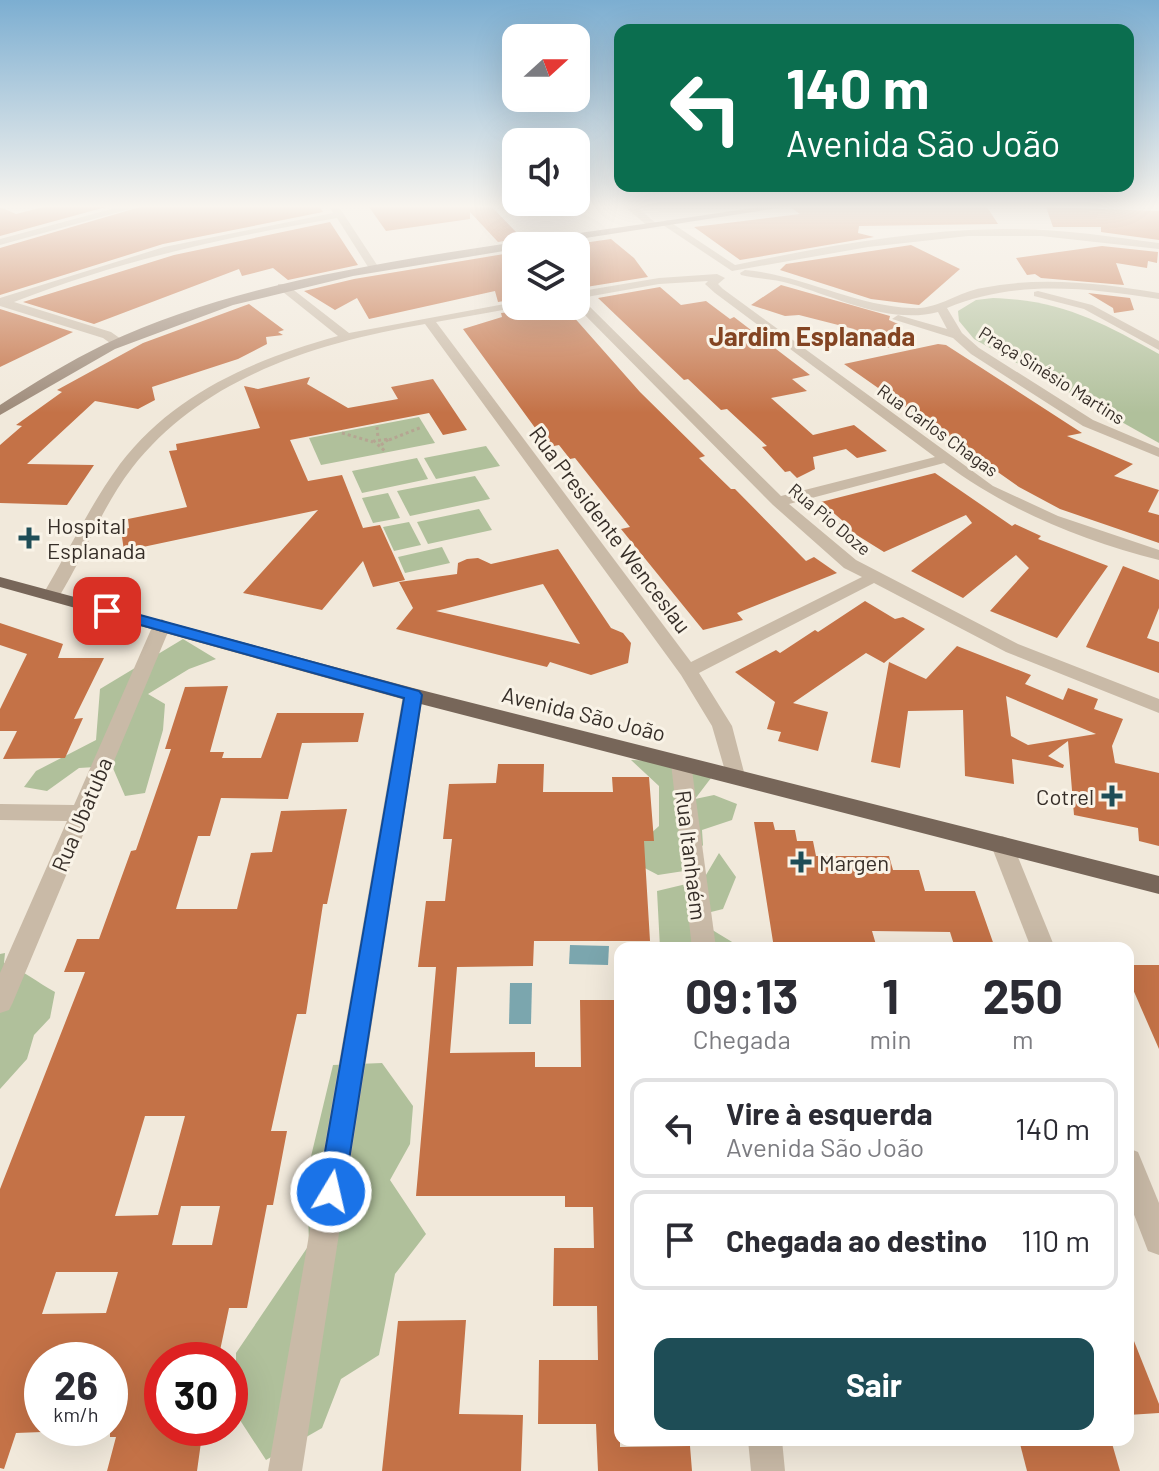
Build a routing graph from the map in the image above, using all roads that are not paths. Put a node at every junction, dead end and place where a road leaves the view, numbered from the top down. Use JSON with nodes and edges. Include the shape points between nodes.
{"nodes":[{"id":1,"x":82,"y":276,"type":"edge"},
{"id":2,"x":287,"y":276,"type":"edge"},
{"id":3,"x":324,"y":276,"type":"edge"},
{"id":4,"x":729,"y":276,"type":"junction"},
{"id":5,"x":282,"y":286,"type":"junction"},
{"id":6,"x":996,"y":289,"type":"junction"},
{"id":7,"x":1077,"y":291,"type":"junction"},
{"id":8,"x":590,"y":294,"type":"edge"},
{"id":9,"x":1159,"y":301,"type":"edge"},
{"id":10,"x":1,"y":302,"type":"edge"},
{"id":11,"x":502,"y":307,"type":"edge"},
{"id":12,"x":1088,"y":307,"type":"junction"},
{"id":13,"x":942,"y":309,"type":"junction"},
{"id":14,"x":590,"y":311,"type":"edge"},
{"id":15,"x":428,"y":320,"type":"junction"},
{"id":16,"x":957,"y":335,"type":"junction"},
{"id":17,"x":347,"y":337,"type":"junction"},
{"id":18,"x":112,"y":338,"type":"junction"},
{"id":19,"x":1159,"y":346,"type":"edge"},
{"id":20,"x":74,"y":350,"type":"dead end"},
{"id":21,"x":0,"y":411,"type":"edge"},
{"id":22,"x":1159,"y":453,"type":"edge"},
{"id":23,"x":944,"y":459,"type":"junction"},
{"id":24,"x":778,"y":502,"type":"junction"},
{"id":25,"x":1159,"y":555,"type":"edge"},
{"id":26,"x":872,"y":578,"type":"junction"},
{"id":27,"x":0,"y":582,"type":"edge"},
{"id":28,"x":51,"y":596,"type":"junction"},
{"id":29,"x":162,"y":625,"type":"junction"},
{"id":30,"x":688,"y":671,"type":"junction"},
{"id":31,"x":413,"y":695,"type":"junction"},
{"id":32,"x":1159,"y":706,"type":"edge"},
{"id":33,"x":681,"y":763,"type":"junction"},
{"id":34,"x":735,"y":776,"type":"junction"},
{"id":35,"x":0,"y":812,"type":"edge"},
{"id":36,"x":81,"y":813,"type":"junction"},
{"id":37,"x":1002,"y":845,"type":"junction"},
{"id":38,"x":1159,"y":885,"type":"edge"},
{"id":39,"x":703,"y":942,"type":"edge"},
{"id":40,"x":1041,"y":942,"type":"edge"},
{"id":41,"x":0,"y":1002,"type":"edge"},
{"id":42,"x":1134,"y":1177,"type":"edge"},
{"id":43,"x":1159,"y":1240,"type":"edge"},
{"id":44,"x":766,"y":1446,"type":"edge"},
{"id":45,"x":285,"y":1471,"type":"edge"},
{"id":46,"x":768,"y":1471,"type":"edge"}],
"edges":[{"from":1,"to":10,"type":"street"},
{"from":2,"to":18,"type":"main road","via":[[224,292]]},
{"from":3,"to":5,"type":"main road"},
{"from":4,"to":8,"type":"street","via":[[668,280]]},
{"from":4,"to":13,"type":"street","via":[[904,311]]},
{"from":4,"to":16,"type":"street"},
{"from":4,"to":23,"type":"street","name":"Rua Carlos Chagas"},
{"from":5,"to":17,"type":"street"},
{"from":5,"to":18,"type":"main road"},
{"from":6,"to":7,"type":"street"},
{"from":6,"to":12,"type":"street"},
{"from":6,"to":13,"type":"street","via":[[962,296]]},
{"from":7,"to":9,"type":"street"},
{"from":7,"to":12,"type":"street"},
{"from":10,"to":18,"type":"street"},
{"from":11,"to":15,"type":"street"},
{"from":12,"to":19,"type":"street"},
{"from":13,"to":16,"type":"street","name":"Praça Sinésio Martins"},
{"from":14,"to":24,"type":"street","name":"Rua Pio Doze"},
{"from":15,"to":17,"type":"street"},
{"from":15,"to":30,"type":"street","name":"Rua Presidente Wenceslau"},
{"from":16,"to":22,"type":"street","name":"Praça Sinésio Martins","via":[[1088,423]]},
{"from":17,"to":28,"type":"street","via":[[262,366],[184,409],[127,466]]},
{"from":18,"to":20,"type":"main road"},
{"from":18,"to":21,"type":"main road"},
{"from":23,"to":24,"type":"street"},
{"from":23,"to":25,"type":"street","name":"Rua Carlos Chagas","via":[[1015,503]]},
{"from":24,"to":26,"type":"street","name":"Rua Pio Doze"},
{"from":26,"to":30,"type":"street"},
{"from":26,"to":32,"type":"street","name":"Rua Pio Doze","via":[[1012,648]]},
{"from":27,"to":28,"type":"main road","name":"Avenida São João"},
{"from":28,"to":29,"type":"main road","name":"Avenida São João"},
{"from":29,"to":31,"type":"main road","name":"Avenida São João"},
{"from":29,"to":36,"type":"street","name":"Rua Ubatuba"},
{"from":30,"to":34,"type":"street","name":"Rua Presidente Wenceslau","via":[[722,726]]},
{"from":31,"to":33,"type":"main road","name":"Avenida São João"},
{"from":31,"to":45,"type":"street"},
{"from":33,"to":34,"type":"main road","name":"Avenida São João"},
{"from":33,"to":39,"type":"street","name":"Rua Itanhaém"},
{"from":34,"to":37,"type":"main road","name":"Avenida São João"},
{"from":35,"to":36,"type":"street"},
{"from":36,"to":41,"type":"street","name":"Rua Ubatuba"},
{"from":37,"to":38,"type":"main road","name":"Avenida São João"},
{"from":37,"to":40,"type":"street"},
{"from":42,"to":43,"type":"street"},
{"from":44,"to":46,"type":"street"}]}
